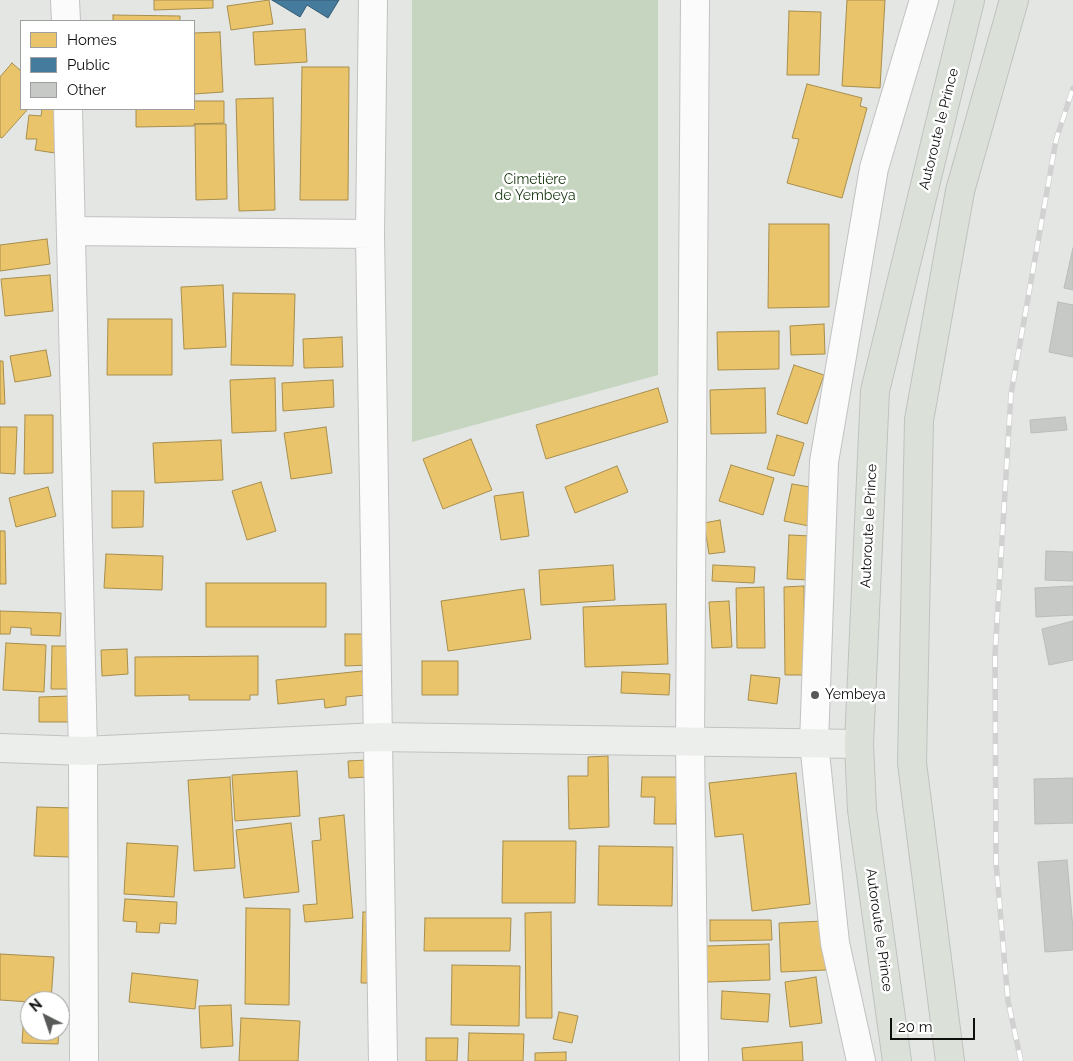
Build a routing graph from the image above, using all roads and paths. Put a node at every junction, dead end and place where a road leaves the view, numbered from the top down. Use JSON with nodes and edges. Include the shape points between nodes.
{"nodes":[{"id":1,"x":65,"y":0,"type":"edge"},
{"id":2,"x":373,"y":0,"type":"edge"},
{"id":3,"x":695,"y":0,"type":"edge"},
{"id":4,"x":924,"y":0,"type":"edge"},
{"id":5,"x":970,"y":0,"type":"edge"},
{"id":6,"x":1014,"y":0,"type":"edge"},
{"id":7,"x":66,"y":20,"type":"edge"},
{"id":8,"x":68,"y":110,"type":"edge"},
{"id":9,"x":71,"y":231,"type":"junction"},
{"id":10,"x":370,"y":234,"type":"junction"},
{"id":11,"x":379,"y":737,"type":"junction"},
{"id":12,"x":690,"y":742,"type":"junction"},
{"id":13,"x":814,"y":743,"type":"junction"},
{"id":14,"x":859,"y":744,"type":"junction"},
{"id":15,"x":0,"y":748,"type":"edge"},
{"id":16,"x":83,"y":751,"type":"junction"},
{"id":17,"x":84,"y":1061,"type":"edge"},
{"id":18,"x":383,"y":1061,"type":"edge"},
{"id":19,"x":694,"y":1061,"type":"edge"},
{"id":20,"x":861,"y":1061,"type":"edge"},
{"id":21,"x":897,"y":1061,"type":"edge"},
{"id":22,"x":950,"y":1061,"type":"edge"}],
"edges":[{"from":1,"to":7,"type":"street"},
{"from":2,"to":10,"type":"street"},
{"from":3,"to":12,"type":"street"},
{"from":4,"to":13,"type":"street","via":[[874,168],[824,462]]},
{"from":5,"to":14,"type":"main road","name":"Autoroute le Prince","via":[[874,391]]},
{"from":6,"to":22,"type":"main road","via":[[960,191],[919,420],[912,763]]},
{"from":8,"to":9,"type":"street"},
{"from":9,"to":10,"type":"street"},
{"from":9,"to":16,"type":"street"},
{"from":10,"to":11,"type":"street"},
{"from":11,"to":12,"type":"street"},
{"from":11,"to":16,"type":"street"},
{"from":11,"to":18,"type":"street"},
{"from":12,"to":13,"type":"street"},
{"from":12,"to":19,"type":"street"},
{"from":13,"to":14,"type":"street"},
{"from":13,"to":20,"type":"street","via":[[835,943]]},
{"from":14,"to":21,"type":"main road","name":"Autoroute le Prince","via":[[862,810]]},
{"from":15,"to":16,"type":"street"},
{"from":16,"to":17,"type":"street"}]}
